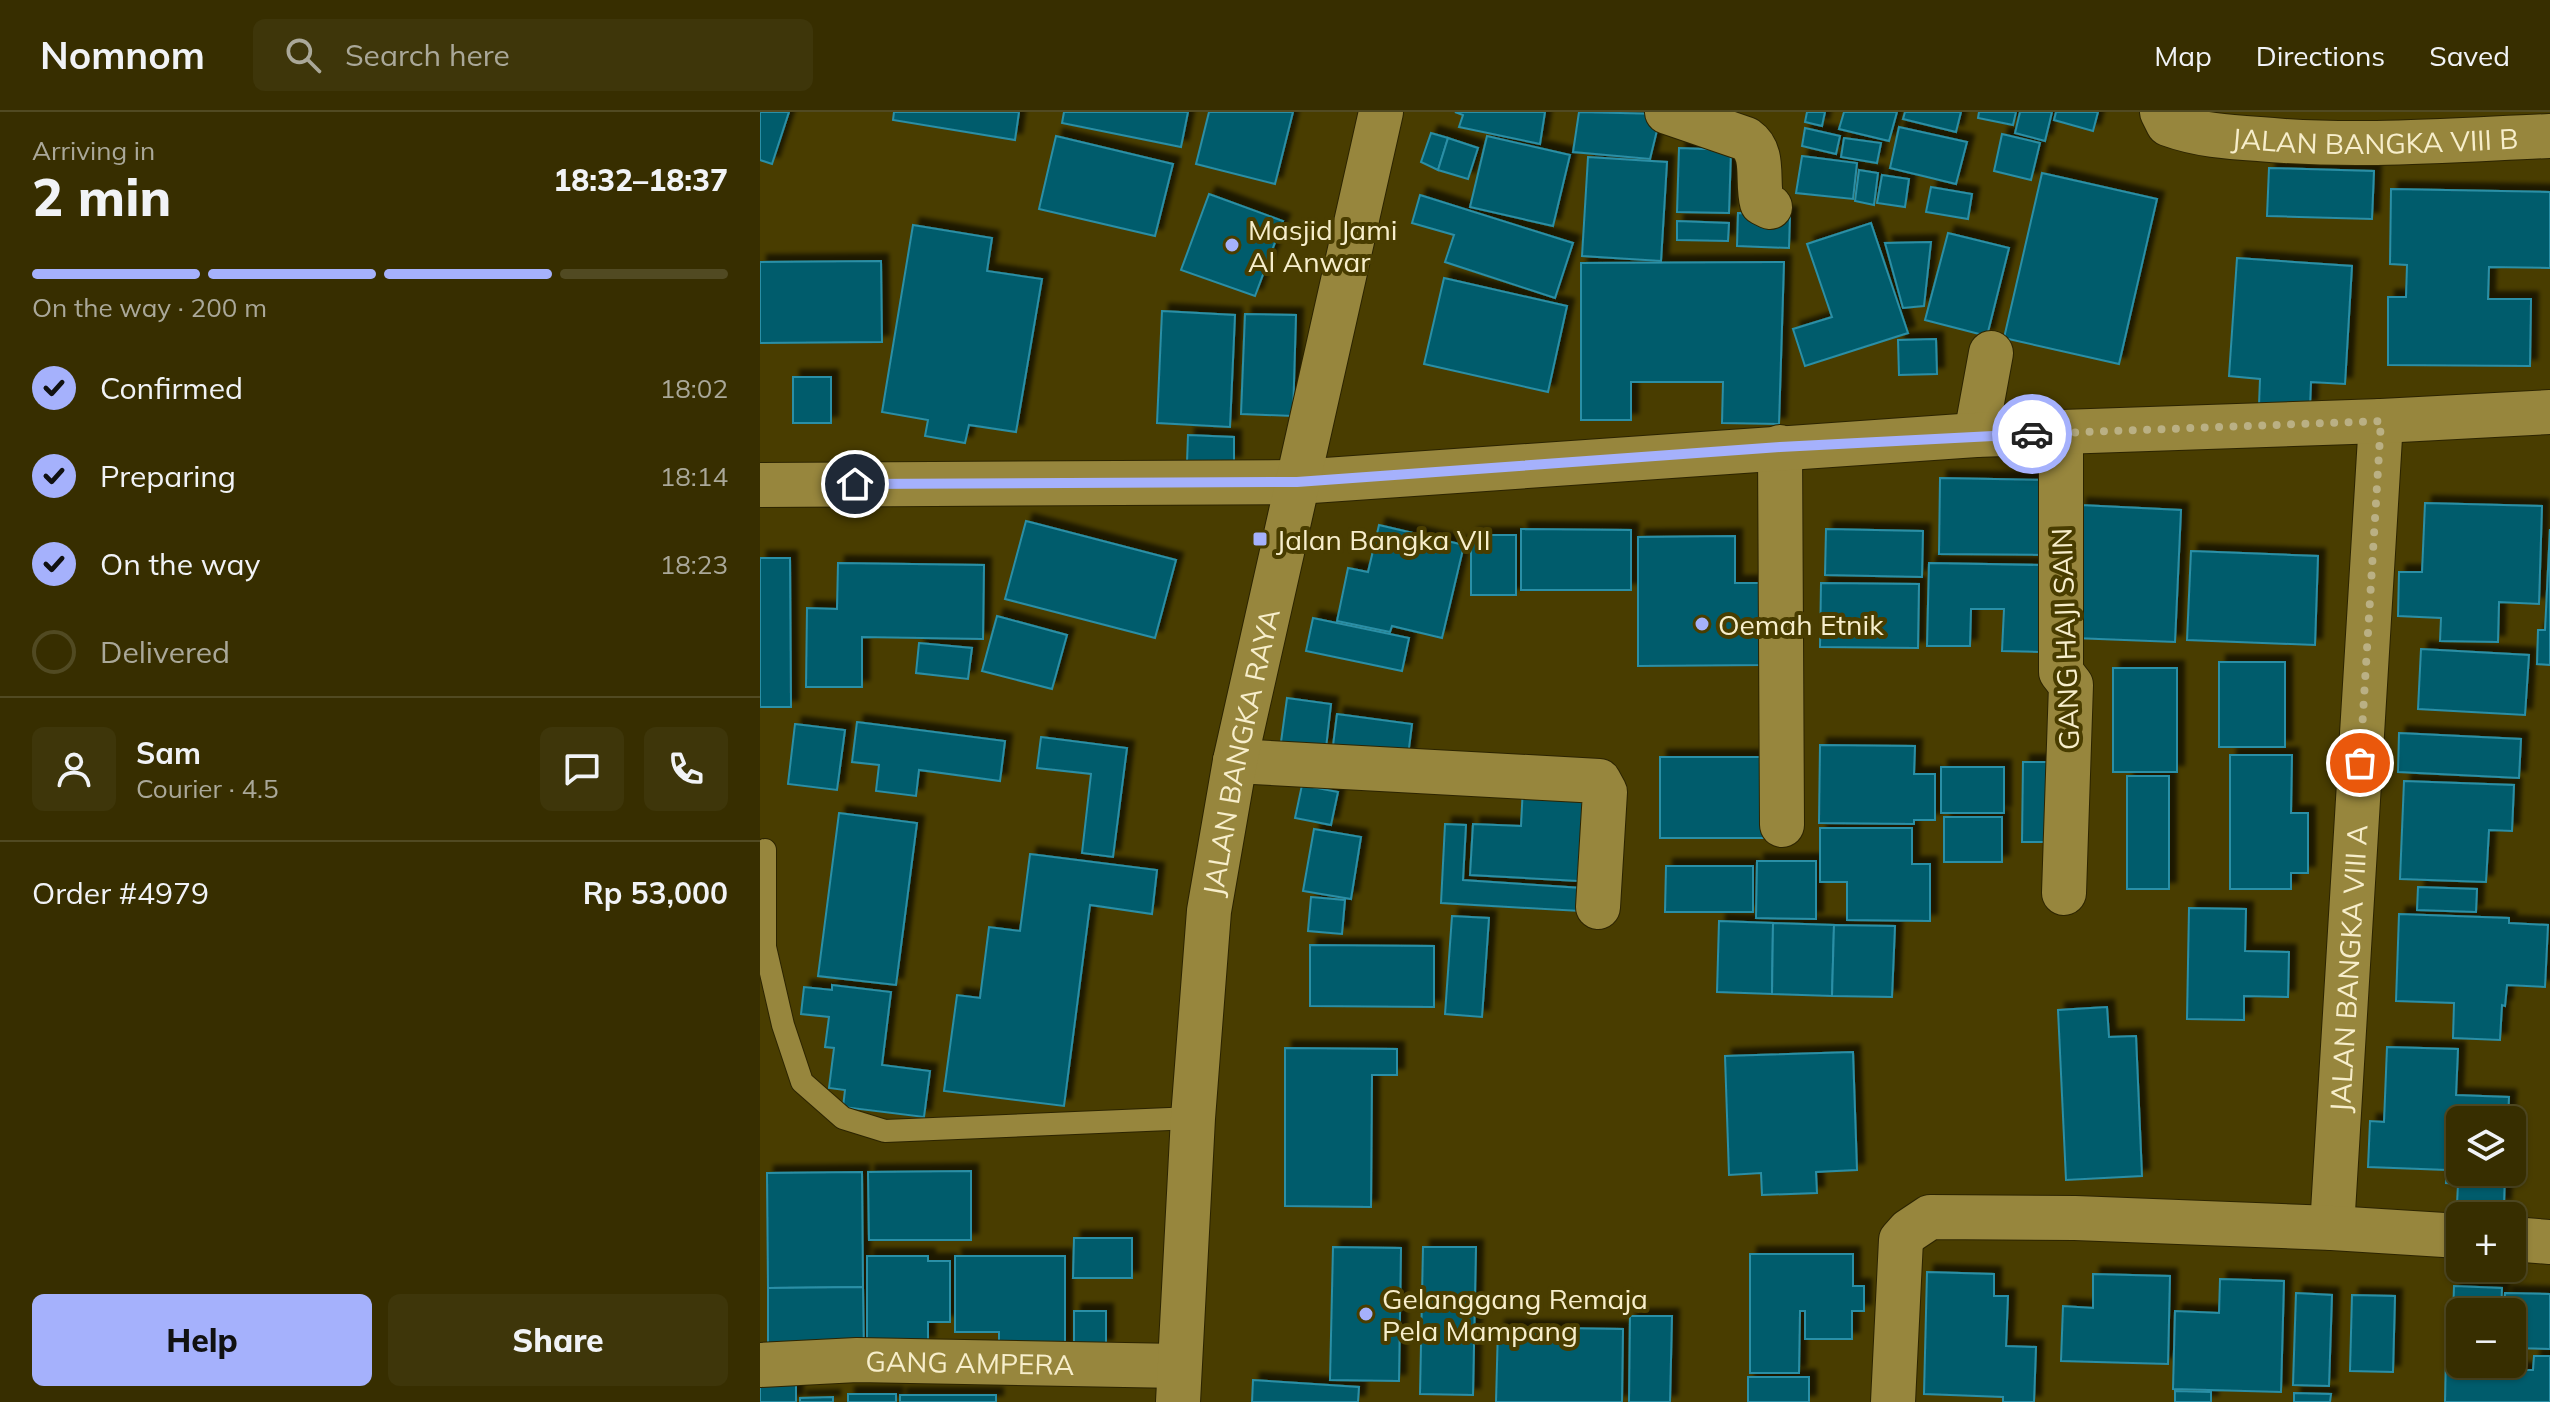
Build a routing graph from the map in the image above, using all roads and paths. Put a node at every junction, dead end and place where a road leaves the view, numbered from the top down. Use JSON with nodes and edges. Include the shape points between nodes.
{"nodes":[{"id":1,"x":1381,"y":112,"type":"edge"},
{"id":2,"x":1667,"y":112,"type":"edge"},
{"id":3,"x":2162,"y":112,"type":"edge"},
{"id":4,"x":2550,"y":136,"type":"edge"},
{"id":5,"x":1770,"y":207,"type":"dead end"},
{"id":6,"x":1991,"y":353,"type":"dead end"},
{"id":7,"x":2550,"y":412,"type":"edge"},
{"id":8,"x":2381,"y":421,"type":"junction"},
{"id":9,"x":2061,"y":433,"type":"junction"},
{"id":10,"x":1976,"y":435,"type":"junction"},
{"id":11,"x":1780,"y":447,"type":"junction"},
{"id":12,"x":1297,"y":482,"type":"junction"},
{"id":13,"x":760,"y":485,"type":"edge"},
{"id":14,"x":1235,"y":761,"type":"junction"},
{"id":15,"x":1782,"y":825,"type":"dead end"},
{"id":16,"x":765,"y":850,"type":"dead end"},
{"id":17,"x":2064,"y":893,"type":"dead end"},
{"id":18,"x":1598,"y":907,"type":"dead end"},
{"id":19,"x":1193,"y":1118,"type":"junction"},
{"id":20,"x":2332,"y":1228,"type":"junction"},
{"id":21,"x":2446,"y":1235,"type":"edge"},
{"id":22,"x":2526,"y":1240,"type":"edge"},
{"id":23,"x":2550,"y":1242,"type":"edge"},
{"id":24,"x":760,"y":1365,"type":"edge"},
{"id":25,"x":1178,"y":1384,"type":"edge"},
{"id":26,"x":1893,"y":1402,"type":"edge"}],
"edges":[{"from":1,"to":12,"type":"street","name":"JALAN BANGKA RAYA"},
{"from":2,"to":5,"type":"street","via":[[1754,144],[1759,194]]},
{"from":3,"to":4,"type":"street","name":"JALAN BANGKA VIII B","via":[[2168,124],[2185,131],[2290,142]]},
{"from":6,"to":10,"type":"street"},
{"from":7,"to":8,"type":"street"},
{"from":8,"to":9,"type":"street"},
{"from":8,"to":20,"type":"street","name":"JALAN BANGKA VIII A"},
{"from":9,"to":10,"type":"street"},
{"from":9,"to":17,"type":"street","name":"GANG HAJI SAIN","via":[[2061,672],[2071,685]]},
{"from":10,"to":11,"type":"street"},
{"from":11,"to":12,"type":"street"},
{"from":11,"to":15,"type":"street"},
{"from":12,"to":13,"type":"street"},
{"from":12,"to":14,"type":"street","name":"JALAN BANGKA RAYA"},
{"from":14,"to":18,"type":"street","via":[[1599,781],[1605,792]]},
{"from":14,"to":19,"type":"street","name":"JALAN BANGKA RAYA","via":[[1209,911]]},
{"from":16,"to":19,"type":"lane","via":[[765,947],[783,1025],[802,1082],[843,1118],[885,1131]]},
{"from":19,"to":25,"type":"street","name":"JALAN BANGKA RAYA"},
{"from":20,"to":21,"type":"street"},
{"from":20,"to":26,"type":"street","via":[[1930,1217],[1901,1240]]},
{"from":22,"to":23,"type":"street"},
{"from":24,"to":25,"type":"street","name":"GANG AMPERA","via":[[857,1360]]}]}
